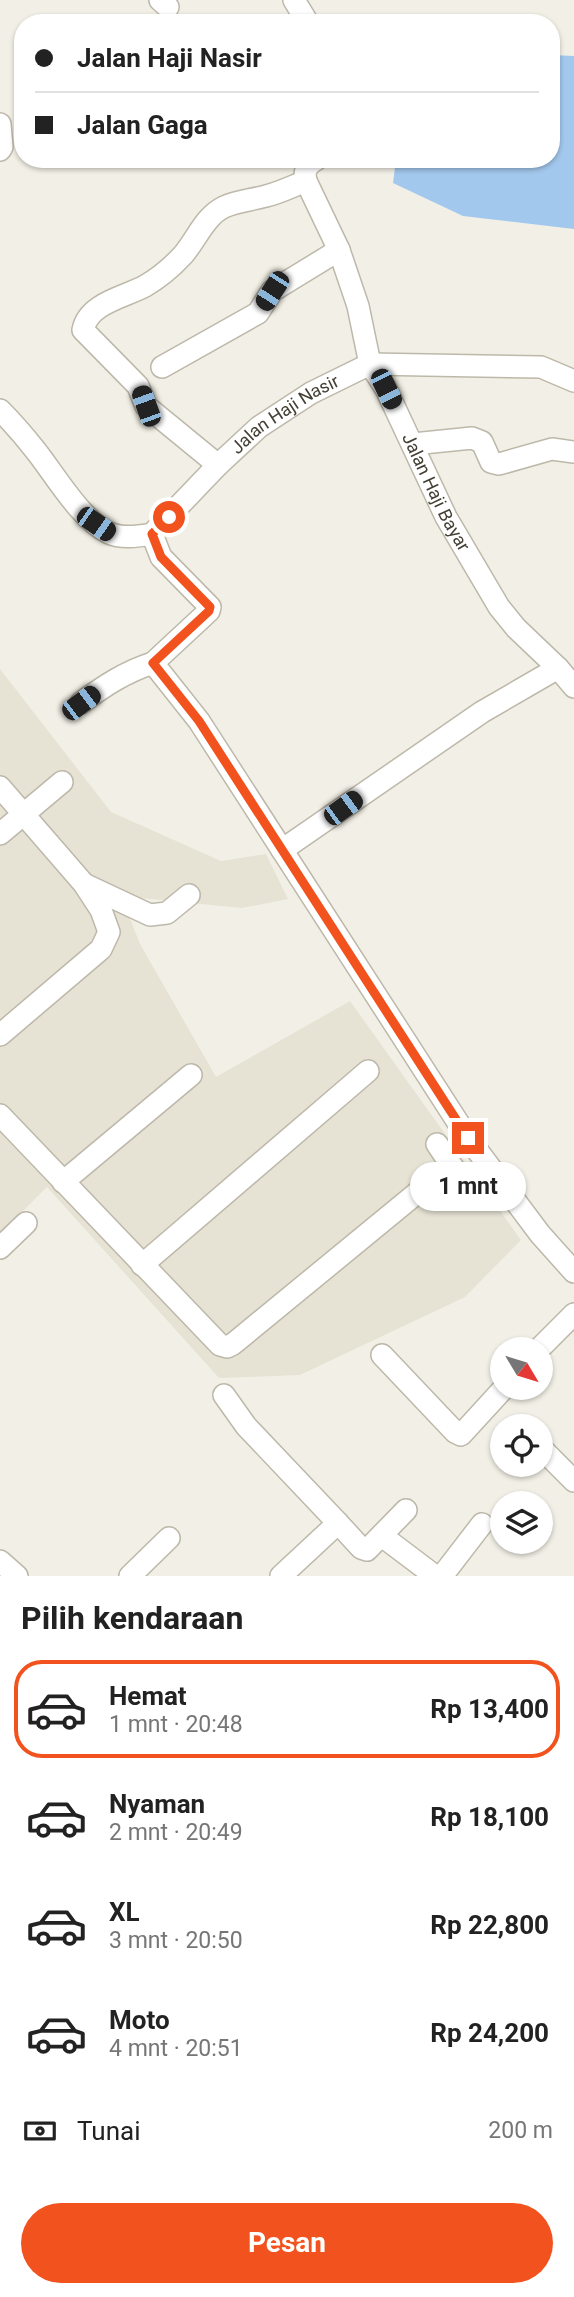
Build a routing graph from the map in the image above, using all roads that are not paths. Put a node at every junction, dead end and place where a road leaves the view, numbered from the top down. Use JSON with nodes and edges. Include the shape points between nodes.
{"nodes":[{"id":1,"x":0,"y":124,"type":"edge"},
{"id":2,"x":0,"y":150,"type":"edge"},
{"id":3,"x":306,"y":168,"type":"edge"},
{"id":4,"x":306,"y":181,"type":"junction"},
{"id":5,"x":340,"y":250,"type":"junction"},
{"id":6,"x":370,"y":364,"type":"junction"},
{"id":7,"x":162,"y":367,"type":"dead end"},
{"id":8,"x":574,"y":381,"type":"edge"},
{"id":9,"x":0,"y":410,"type":"edge"},
{"id":10,"x":414,"y":444,"type":"junction"},
{"id":11,"x":574,"y":452,"type":"edge"},
{"id":12,"x":218,"y":465,"type":"junction"},
{"id":13,"x":152,"y":534,"type":"junction"},
{"id":14,"x":153,"y":663,"type":"junction"},
{"id":15,"x":558,"y":668,"type":"junction"},
{"id":16,"x":574,"y":687,"type":"edge"},
{"id":17,"x":81,"y":703,"type":"dead end"},
{"id":18,"x":62,"y":782,"type":"dead end"},
{"id":19,"x":0,"y":787,"type":"edge"},
{"id":20,"x":24,"y":814,"type":"junction"},
{"id":21,"x":0,"y":834,"type":"edge"},
{"id":22,"x":282,"y":850,"type":"junction"},
{"id":23,"x":84,"y":884,"type":"junction"},
{"id":24,"x":189,"y":895,"type":"dead end"},
{"id":25,"x":0,"y":1034,"type":"edge"},
{"id":26,"x":368,"y":1072,"type":"dead end"},
{"id":27,"x":191,"y":1074,"type":"dead end"},
{"id":28,"x":0,"y":1115,"type":"edge"},
{"id":29,"x":437,"y":1144,"type":"dead end"},
{"id":30,"x":451,"y":1165,"type":"junction"},
{"id":31,"x":63,"y":1182,"type":"junction"},
{"id":32,"x":466,"y":1185,"type":"dead end"},
{"id":33,"x":26,"y":1223,"type":"dead end"},
{"id":34,"x":0,"y":1248,"type":"edge"},
{"id":35,"x":142,"y":1265,"type":"junction"},
{"id":36,"x":574,"y":1272,"type":"edge"},
{"id":37,"x":574,"y":1314,"type":"edge"},
{"id":38,"x":552,"y":1337,"type":"edge"},
{"id":39,"x":382,"y":1354,"type":"dead end"},
{"id":40,"x":224,"y":1395,"type":"dead end"},
{"id":41,"x":493,"y":1400,"type":"edge"},
{"id":42,"x":553,"y":1460,"type":"edge"},
{"id":43,"x":574,"y":1481,"type":"edge"},
{"id":44,"x":406,"y":1510,"type":"dead end"},
{"id":45,"x":338,"y":1523,"type":"junction"},
{"id":46,"x":482,"y":1524,"type":"dead end"},
{"id":47,"x":382,"y":1536,"type":"junction"},
{"id":48,"x":169,"y":1538,"type":"dead end"},
{"id":49,"x":0,"y":1560,"type":"edge"},
{"id":50,"x":17,"y":1576,"type":"edge"},
{"id":51,"x":130,"y":1576,"type":"edge"},
{"id":52,"x":281,"y":1576,"type":"edge"},
{"id":53,"x":435,"y":1576,"type":"edge"},
{"id":54,"x":442,"y":1576,"type":"edge"}],
"edges":[{"from":1,"to":2,"type":"street"},
{"from":3,"to":4,"type":"street"},
{"from":4,"to":5,"type":"street","name":"Jalan Haji Bayar"},
{"from":4,"to":12,"type":"street","via":[[224,207],[171,267],[89,315],[84,324],[83,330],[138,386],[146,406]]},
{"from":5,"to":6,"type":"street","name":"Jalan Haji Bayar"},
{"from":5,"to":7,"type":"street","via":[[272,291],[258,313]]},
{"from":6,"to":8,"type":"street","name":"Jalan Haji Nasir","via":[[541,367]]},
{"from":6,"to":10,"type":"street","name":"Jalan Haji Bayar"},
{"from":6,"to":12,"type":"street","name":"Jalan Haji Nasir","via":[[269,420]]},
{"from":9,"to":13,"type":"street","via":[[96,524],[110,534]]},
{"from":10,"to":11,"type":"street","via":[[472,438],[482,442],[491,461],[499,464],[552,449]]},
{"from":10,"to":15,"type":"street","name":"Jalan Haji Bayar","via":[[446,517],[499,607]]},
{"from":12,"to":13,"type":"street","name":"Jalan Haji Nasir"},
{"from":13,"to":14,"type":"street","via":[[161,557],[210,607]]},
{"from":14,"to":17,"type":"street","via":[[107,683]]},
{"from":14,"to":22,"type":"street","via":[[199,721]]},
{"from":15,"to":16,"type":"street","name":"Jalan Haji Bayar"},
{"from":15,"to":22,"type":"street","via":[[482,712]]},
{"from":18,"to":20,"type":"street"},
{"from":19,"to":20,"type":"street"},
{"from":20,"to":21,"type":"street"},
{"from":20,"to":23,"type":"street"},
{"from":22,"to":36,"type":"street","via":[[468,1138]]},
{"from":23,"to":24,"type":"street","via":[[150,915],[167,913]]},
{"from":23,"to":25,"type":"street","via":[[109,932],[101,949]]},
{"from":26,"to":35,"type":"street"},
{"from":27,"to":31,"type":"street"},
{"from":28,"to":31,"type":"street"},
{"from":29,"to":30,"type":"street"},
{"from":30,"to":32,"type":"street"},
{"from":30,"to":35,"type":"street","via":[[227,1347]]},
{"from":31,"to":35,"type":"street"},
{"from":33,"to":34,"type":"street"},
{"from":37,"to":38,"type":"street"},
{"from":39,"to":41,"type":"street","via":[[455,1432],[461,1434]]},
{"from":40,"to":45,"type":"street","via":[[246,1426]]},
{"from":42,"to":43,"type":"street"},
{"from":44,"to":47,"type":"street"},
{"from":45,"to":47,"type":"street","via":[[367,1550]]},
{"from":45,"to":52,"type":"street"},
{"from":46,"to":54,"type":"street"},
{"from":47,"to":53,"type":"street"},
{"from":48,"to":51,"type":"street"},
{"from":49,"to":50,"type":"street"}]}
